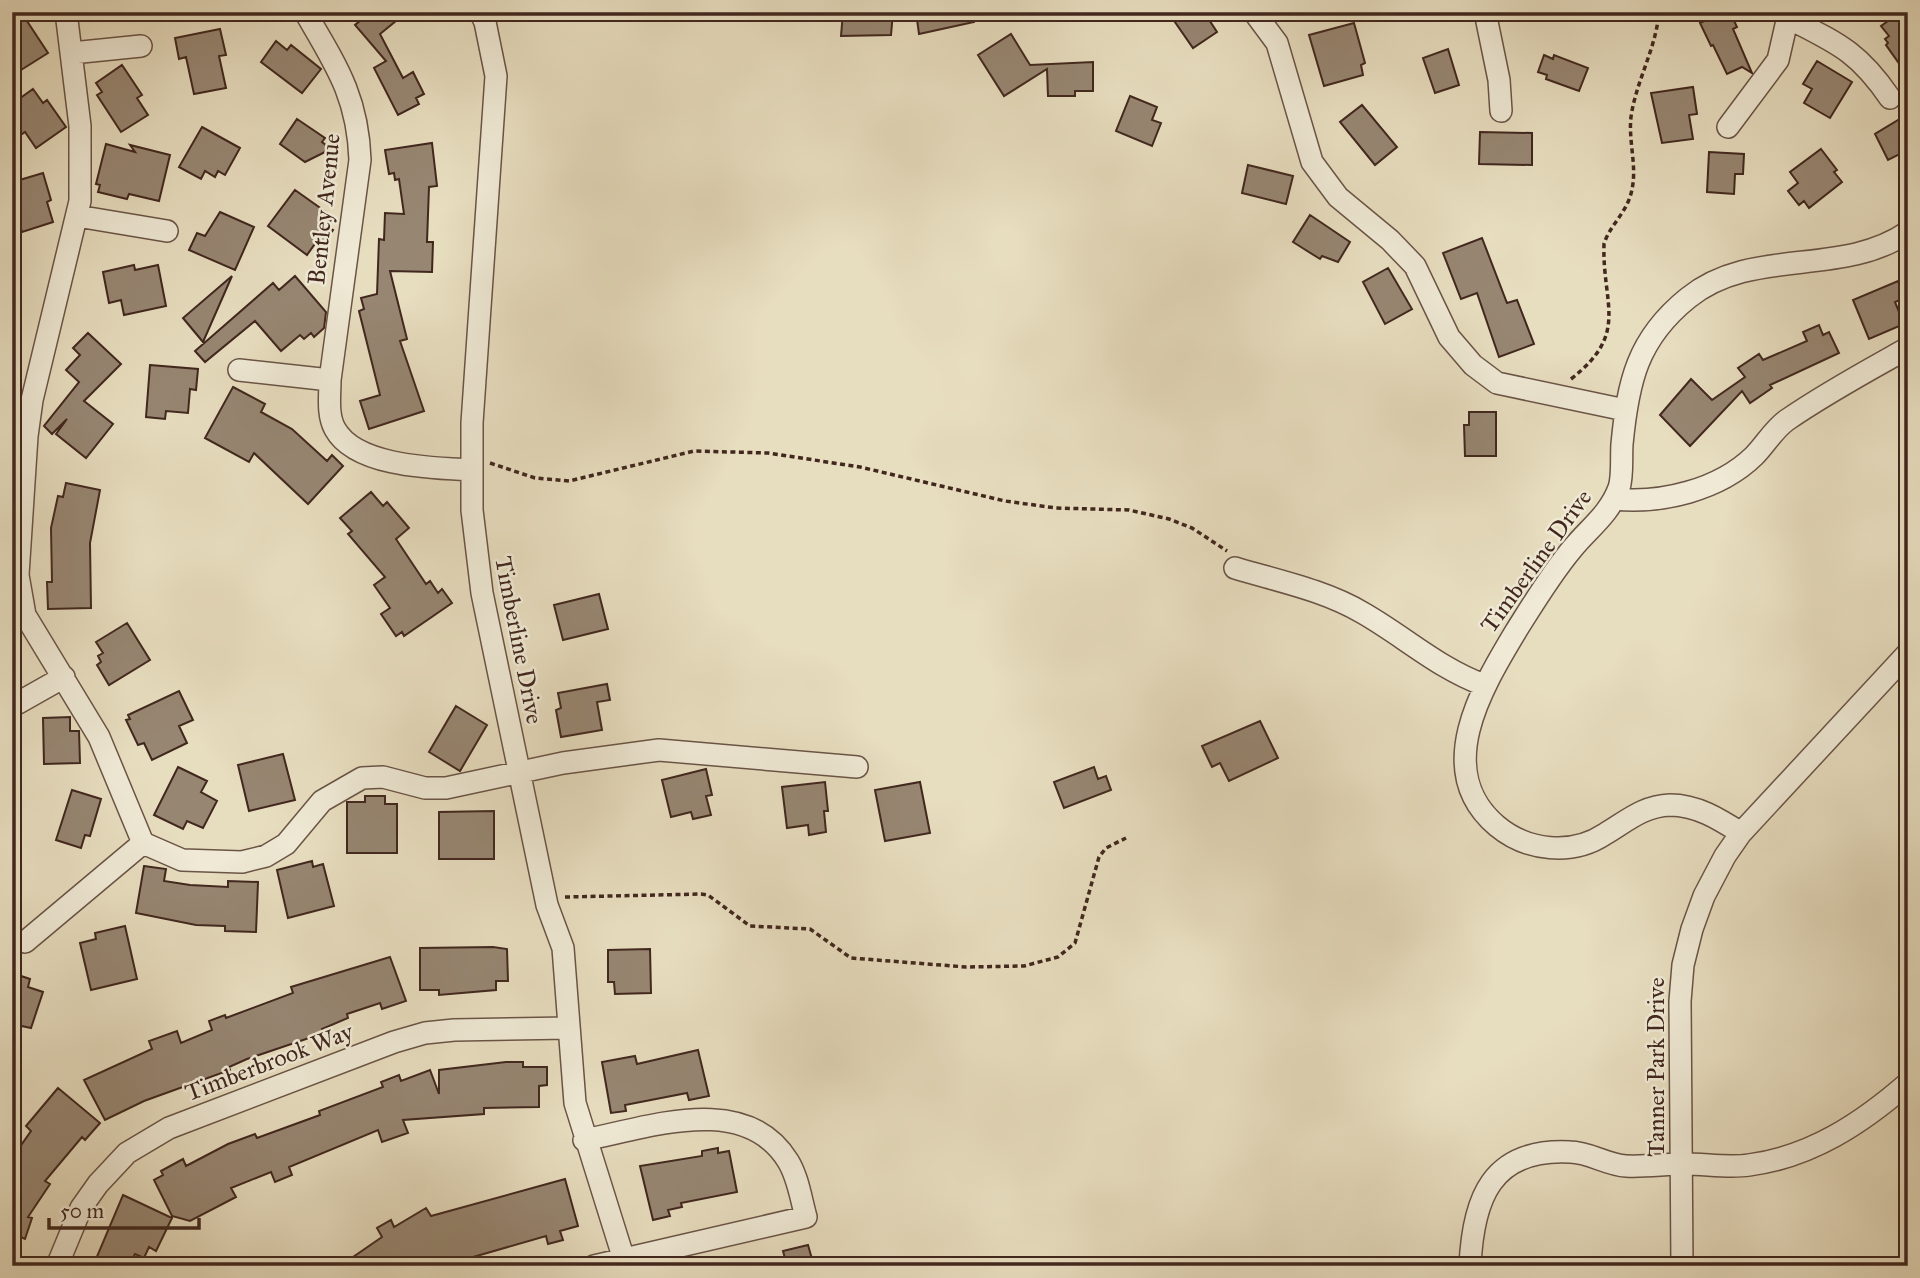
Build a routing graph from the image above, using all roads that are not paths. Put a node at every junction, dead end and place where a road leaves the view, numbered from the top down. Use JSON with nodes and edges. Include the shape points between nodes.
{"nodes":[{"id":1,"x":66,"y":12,"type":"edge"},
{"id":2,"x":305,"y":12,"type":"edge"},
{"id":3,"x":480,"y":12,"type":"edge"},
{"id":4,"x":1254,"y":12,"type":"edge"},
{"id":5,"x":1485,"y":12,"type":"edge"},
{"id":6,"x":1788,"y":15,"type":"edge"},
{"id":7,"x":141,"y":46,"type":"dead end"},
{"id":8,"x":72,"y":54,"type":"junction"},
{"id":9,"x":1890,"y":98,"type":"dead end"},
{"id":10,"x":1501,"y":111,"type":"dead end"},
{"id":11,"x":1728,"y":127,"type":"dead end"},
{"id":12,"x":77,"y":216,"type":"junction"},
{"id":13,"x":167,"y":231,"type":"dead end"},
{"id":14,"x":1908,"y":232,"type":"edge"},
{"id":15,"x":1908,"y":348,"type":"edge"},
{"id":16,"x":239,"y":370,"type":"dead end"},
{"id":17,"x":330,"y":380,"type":"junction"},
{"id":18,"x":1625,"y":410,"type":"junction"},
{"id":19,"x":472,"y":463,"type":"junction"},
{"id":20,"x":1614,"y":499,"type":"junction"},
{"id":21,"x":1235,"y":568,"type":"road end"},
{"id":22,"x":1908,"y":653,"type":"edge"},
{"id":23,"x":64,"y":677,"type":"junction"},
{"id":24,"x":1484,"y":685,"type":"junction"},
{"id":25,"x":18,"y":703,"type":"dead end"},
{"id":26,"x":857,"y":767,"type":"dead end"},
{"id":27,"x":518,"y":774,"type":"junction"},
{"id":28,"x":1741,"y":834,"type":"junction"},
{"id":29,"x":143,"y":843,"type":"junction"},
{"id":30,"x":25,"y":942,"type":"dead end"},
{"id":31,"x":569,"y":1028,"type":"junction"},
{"id":32,"x":1908,"y":1083,"type":"edge"},
{"id":33,"x":584,"y":1140,"type":"junction"},
{"id":34,"x":1682,"y":1164,"type":"junction"},
{"id":35,"x":625,"y":1262,"type":"edge"},
{"id":36,"x":57,"y":1266,"type":"edge"},
{"id":37,"x":594,"y":1266,"type":"edge"},
{"id":38,"x":1470,"y":1266,"type":"edge"},
{"id":39,"x":1682,"y":1266,"type":"edge"}],
"edges":[{"from":1,"to":8,"type":"street"},
{"from":2,"to":17,"type":"street","name":"Bentley Avenue","via":[[341,74],[359,126],[360,160]]},
{"from":3,"to":19,"type":"street","name":"Timberline Drive","via":[[496,76]]},
{"from":4,"to":18,"type":"street","via":[[1277,43],[1312,162],[1338,197],[1415,266],[1449,337],[1473,365],[1497,383]]},
{"from":5,"to":10,"type":"street"},
{"from":6,"to":9,"type":"street","via":[[1854,55]]},
{"from":6,"to":11,"type":"street","via":[[1778,60]]},
{"from":7,"to":8,"type":"street"},
{"from":8,"to":12,"type":"street","via":[[82,163]]},
{"from":12,"to":13,"type":"street"},
{"from":12,"to":23,"type":"street","via":[[32,400],[18,575],[24,615]]},
{"from":14,"to":18,"type":"street","name":"Timberline Drive","via":[[1883,247],[1844,259],[1755,268],[1691,296],[1657,327],[1646,345]]},
{"from":15,"to":20,"type":"street","via":[[1783,423],[1754,456],[1727,477],[1641,502]]},
{"from":16,"to":17,"type":"street"},
{"from":17,"to":19,"type":"street","name":"Bentley Avenue","via":[[335,429],[350,445],[413,466]]},
{"from":18,"to":20,"type":"street","name":"Timberline Drive","via":[[1620,486]]},
{"from":19,"to":27,"type":"street","name":"Timberline Drive","via":[[482,593]]},
{"from":20,"to":24,"type":"street","name":"Timberline Drive","via":[[1607,514],[1572,549],[1533,603]]},
{"from":21,"to":24,"type":"street","via":[[1328,596],[1363,613],[1432,660]]},
{"from":22,"to":28,"type":"street","name":"Tanner Park Drive"},
{"from":23,"to":25,"type":"street"},
{"from":23,"to":29,"type":"street","via":[[99,737]]},
{"from":24,"to":28,"type":"street","name":"Timberline Drive","via":[[1469,725],[1464,767],[1477,804],[1517,840],[1536,846],[1583,845],[1628,817],[1668,805],[1714,816]]},
{"from":26,"to":27,"type":"street","via":[[659,750]]},
{"from":27,"to":29,"type":"street","via":[[446,788],[362,778],[322,801],[286,844],[266,856],[242,862],[182,860]]},
{"from":27,"to":31,"type":"street","name":"Timberline Drive","via":[[545,897],[563,948]]},
{"from":28,"to":34,"type":"street","name":"Tanner Park Drive","via":[[1704,896],[1684,965],[1680,1001]]},
{"from":29,"to":30,"type":"street"},
{"from":31,"to":33,"type":"street","name":"Timberline Drive","via":[[575,1103]]},
{"from":31,"to":36,"type":"street","name":"Timberbrook Way","via":[[425,1033],[169,1128],[127,1153],[97,1184],[69,1230]]},
{"from":32,"to":34,"type":"street","via":[[1851,1127],[1802,1153],[1748,1165]]},
{"from":33,"to":35,"type":"street","name":"Timberline Drive"},
{"from":33,"to":35,"type":"street","via":[[698,1119],[729,1120],[766,1138],[794,1173],[806,1217]]},
{"from":34,"to":38,"type":"street","via":[[1624,1166],[1571,1152],[1536,1155],[1498,1171],[1480,1198],[1471,1229]]},
{"from":34,"to":39,"type":"street","name":"Tanner Park Drive"},
{"from":35,"to":37,"type":"street"}]}
